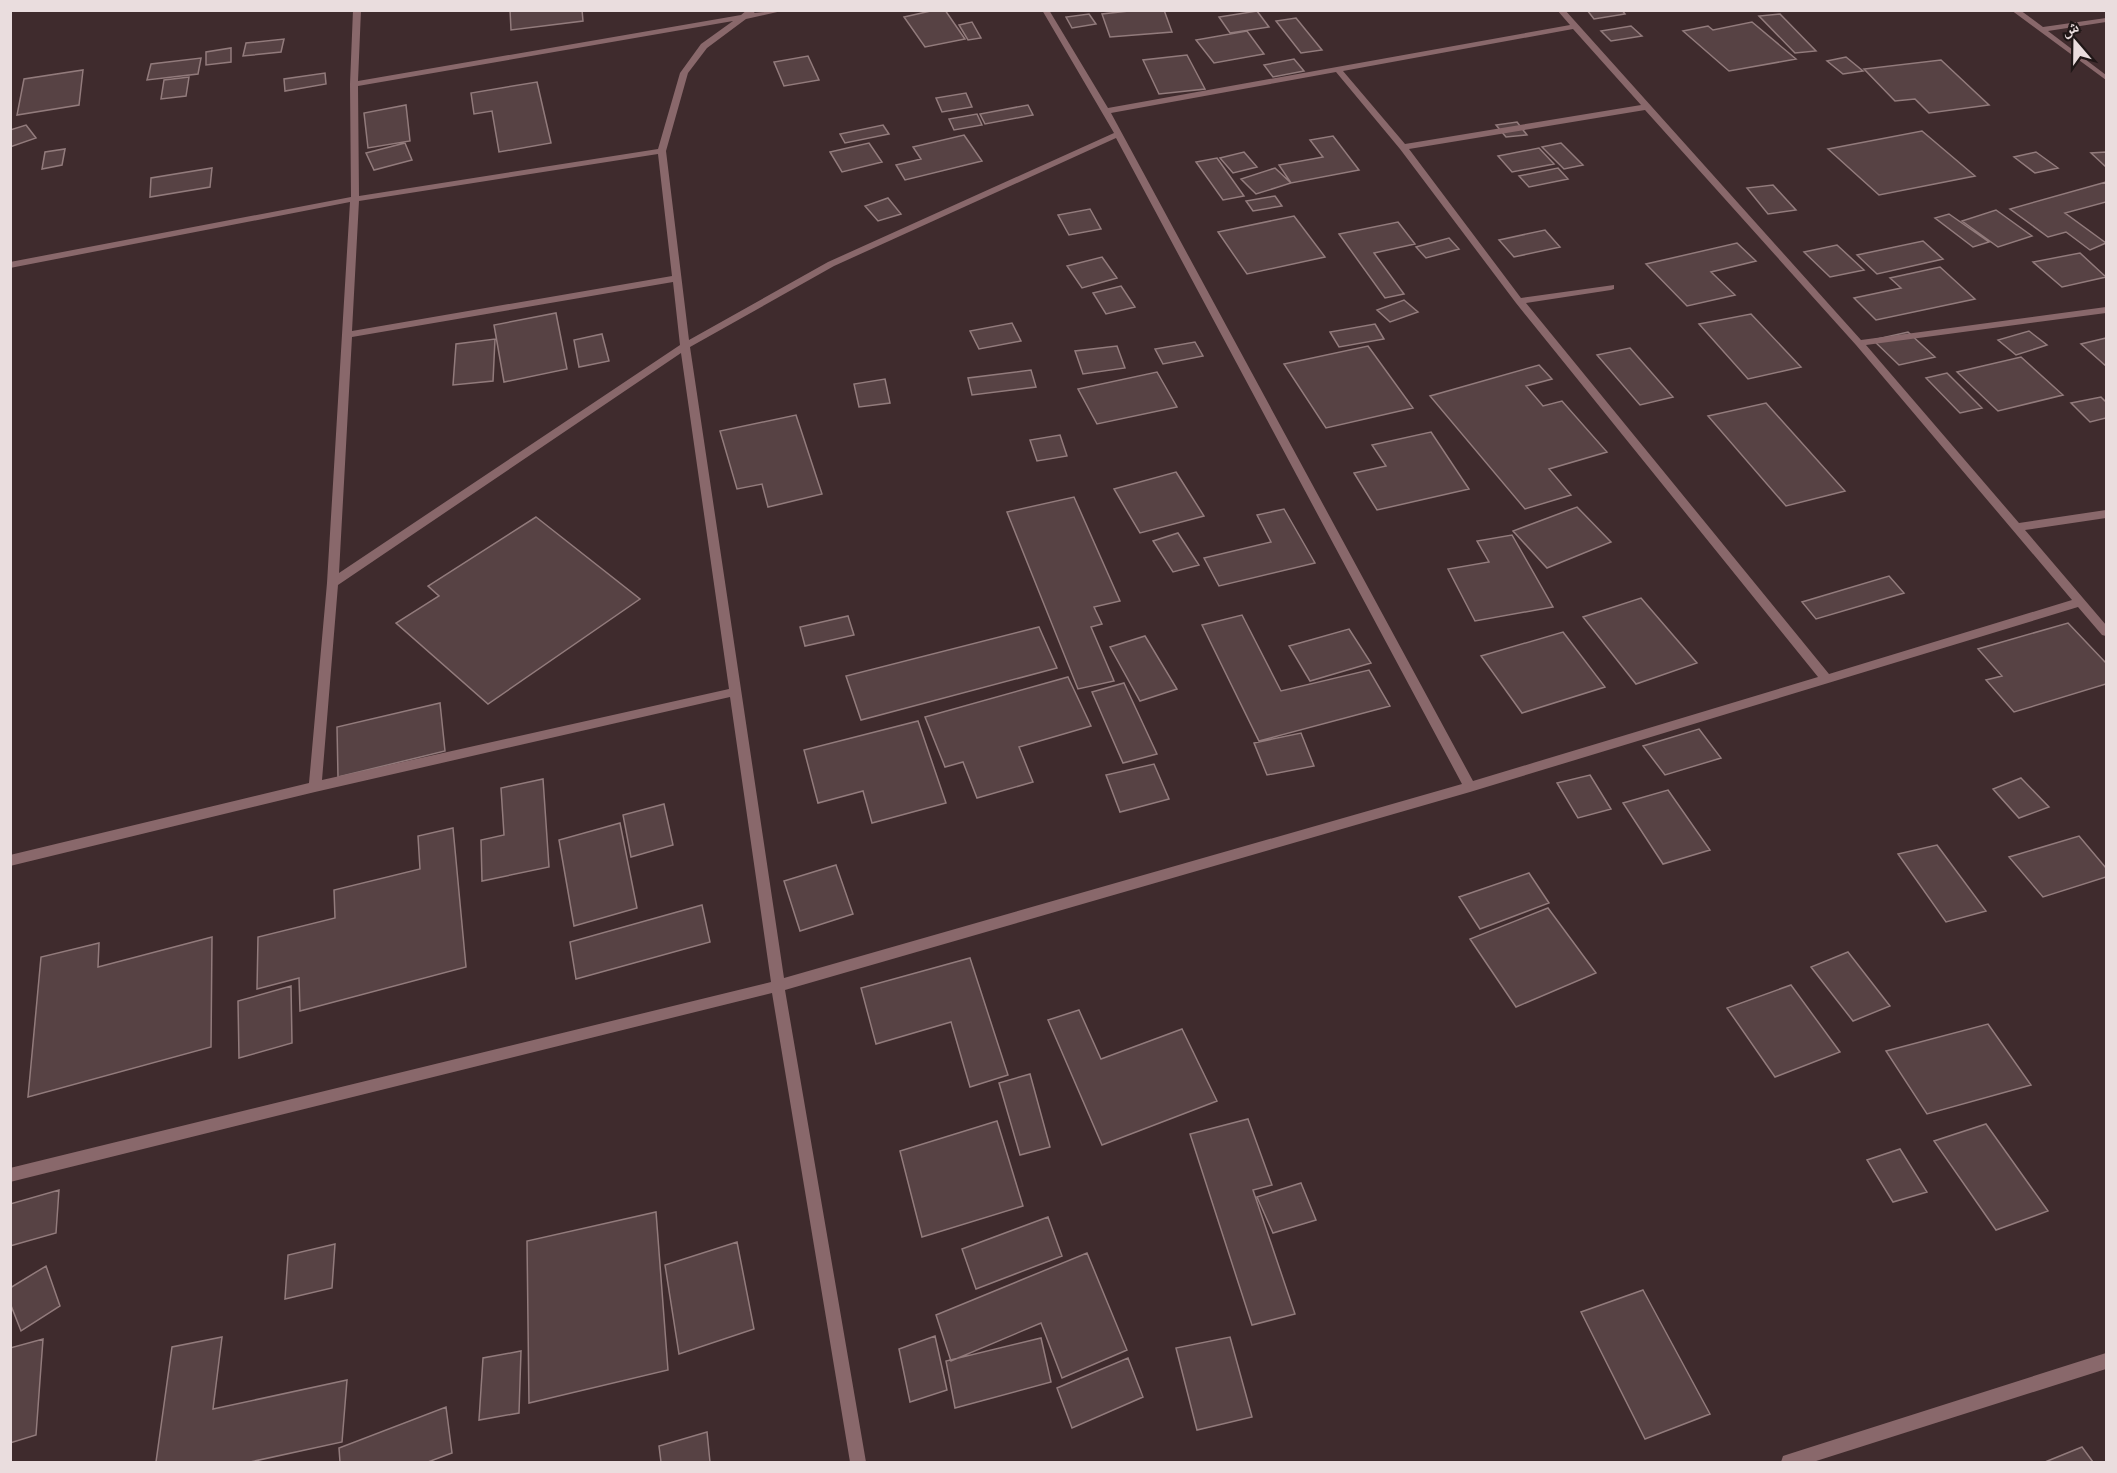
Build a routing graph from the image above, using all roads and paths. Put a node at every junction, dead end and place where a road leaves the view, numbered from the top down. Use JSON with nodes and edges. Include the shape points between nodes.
{"nodes":[{"id":1,"x":357,"y":10,"type":"edge"},
{"id":2,"x":783,"y":10,"type":"edge"},
{"id":3,"x":1044,"y":10,"type":"edge"},
{"id":4,"x":1560,"y":10,"type":"edge"},
{"id":5,"x":2014,"y":10,"type":"edge"},
{"id":6,"x":749,"y":14,"type":"edge"},
{"id":7,"x":2106,"y":20,"type":"edge"},
{"id":8,"x":1574,"y":27,"type":"junction"},
{"id":9,"x":2040,"y":30,"type":"junction"},
{"id":10,"x":1339,"y":71,"type":"junction"},
{"id":11,"x":2106,"y":78,"type":"edge"},
{"id":12,"x":354,"y":84,"type":"junction"},
{"id":13,"x":1646,"y":107,"type":"junction"},
{"id":14,"x":1106,"y":111,"type":"junction"},
{"id":15,"x":1118,"y":134,"type":"junction"},
{"id":16,"x":1403,"y":147,"type":"junction"},
{"id":17,"x":662,"y":151,"type":"junction"},
{"id":18,"x":355,"y":199,"type":"junction"},
{"id":19,"x":10,"y":265,"type":"edge"},
{"id":20,"x":677,"y":278,"type":"junction"},
{"id":21,"x":1611,"y":287,"type":"dead end"},
{"id":22,"x":1519,"y":301,"type":"junction"},
{"id":23,"x":2106,"y":310,"type":"edge"},
{"id":24,"x":347,"y":335,"type":"junction"},
{"id":25,"x":1859,"y":343,"type":"junction"},
{"id":26,"x":685,"y":346,"type":"junction"},
{"id":27,"x":2106,"y":514,"type":"edge"},
{"id":28,"x":2018,"y":527,"type":"junction"},
{"id":29,"x":333,"y":583,"type":"junction"},
{"id":30,"x":2080,"y":602,"type":"junction"},
{"id":31,"x":2106,"y":632,"type":"edge"},
{"id":32,"x":1827,"y":680,"type":"junction"},
{"id":33,"x":734,"y":692,"type":"junction"},
{"id":34,"x":315,"y":787,"type":"junction"},
{"id":35,"x":1470,"y":787,"type":"junction"},
{"id":36,"x":11,"y":862,"type":"edge"},
{"id":37,"x":778,"y":986,"type":"junction"},
{"id":38,"x":10,"y":1175,"type":"edge"},
{"id":39,"x":2106,"y":1361,"type":"edge"},
{"id":40,"x":858,"y":1462,"type":"edge"},
{"id":41,"x":1789,"y":1462,"type":"edge"}],
"edges":[{"from":1,"to":12,"type":"street"},
{"from":2,"to":6,"type":"street"},
{"from":3,"to":14,"type":"street"},
{"from":4,"to":8,"type":"street"},
{"from":5,"to":9,"type":"street"},
{"from":6,"to":12,"type":"street"},
{"from":6,"to":17,"type":"street","via":[[704,46],[684,73]]},
{"from":7,"to":9,"type":"street"},
{"from":8,"to":10,"type":"street"},
{"from":8,"to":13,"type":"street"},
{"from":9,"to":11,"type":"street"},
{"from":10,"to":14,"type":"street"},
{"from":10,"to":16,"type":"street"},
{"from":12,"to":18,"type":"street"},
{"from":13,"to":16,"type":"street"},
{"from":13,"to":25,"type":"street"},
{"from":14,"to":15,"type":"street"},
{"from":15,"to":26,"type":"street","via":[[831,264]]},
{"from":15,"to":35,"type":"street"},
{"from":16,"to":22,"type":"street"},
{"from":17,"to":18,"type":"street"},
{"from":17,"to":20,"type":"street"},
{"from":18,"to":19,"type":"street"},
{"from":18,"to":24,"type":"street"},
{"from":20,"to":24,"type":"street"},
{"from":20,"to":26,"type":"street"},
{"from":21,"to":22,"type":"street"},
{"from":22,"to":32,"type":"street"},
{"from":23,"to":25,"type":"street"},
{"from":24,"to":29,"type":"street"},
{"from":25,"to":28,"type":"street"},
{"from":26,"to":29,"type":"street"},
{"from":26,"to":33,"type":"street"},
{"from":27,"to":28,"type":"street"},
{"from":28,"to":30,"type":"street"},
{"from":29,"to":34,"type":"street"},
{"from":30,"to":31,"type":"street"},
{"from":30,"to":32,"type":"street"},
{"from":32,"to":35,"type":"street"},
{"from":33,"to":34,"type":"street"},
{"from":33,"to":37,"type":"street"},
{"from":34,"to":36,"type":"street"},
{"from":35,"to":37,"type":"street"},
{"from":37,"to":38,"type":"street"},
{"from":37,"to":40,"type":"street"},
{"from":39,"to":41,"type":"street"}]}
